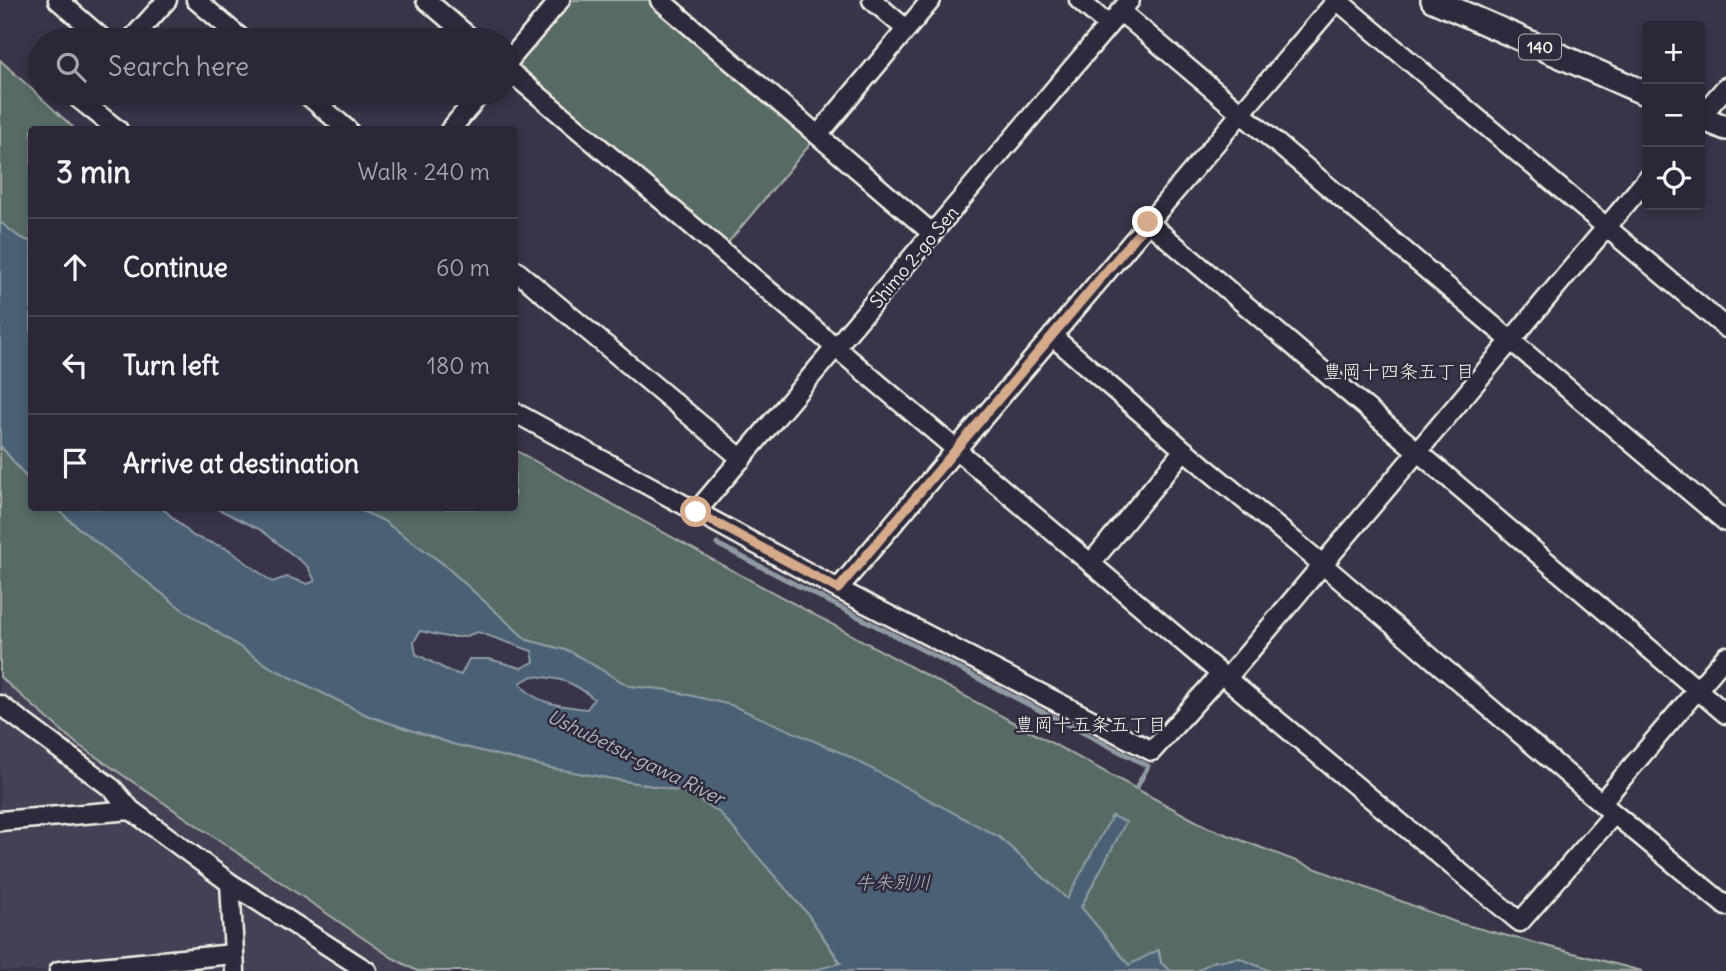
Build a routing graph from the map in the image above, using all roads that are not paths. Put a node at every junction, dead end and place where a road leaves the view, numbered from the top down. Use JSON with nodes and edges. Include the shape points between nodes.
{"nodes":[{"id":1,"x":58,"y":0,"type":"edge"},
{"id":2,"x":167,"y":0,"type":"edge"},
{"id":3,"x":196,"y":0,"type":"edge"},
{"id":4,"x":426,"y":0,"type":"edge"},
{"id":5,"x":560,"y":0,"type":"edge"},
{"id":6,"x":660,"y":0,"type":"edge"},
{"id":7,"x":872,"y":0,"type":"edge"},
{"id":8,"x":931,"y":0,"type":"edge"},
{"id":9,"x":1079,"y":0,"type":"edge"},
{"id":10,"x":1337,"y":0,"type":"edge"},
{"id":11,"x":1433,"y":0,"type":"edge"},
{"id":12,"x":1119,"y":12,"type":"edge"},
{"id":13,"x":90,"y":28,"type":"edge"},
{"id":14,"x":142,"y":28,"type":"edge"},
{"id":15,"x":229,"y":28,"type":"edge"},
{"id":16,"x":459,"y":28,"type":"edge"},
{"id":17,"x":906,"y":29,"type":"junction"},
{"id":18,"x":518,"y":51,"type":"edge"},
{"id":19,"x":518,"y":76,"type":"edge"},
{"id":20,"x":1726,"y":87,"type":"edge"},
{"id":21,"x":1642,"y":92,"type":"edge"},
{"id":22,"x":86,"y":105,"type":"edge"},
{"id":23,"x":319,"y":105,"type":"edge"},
{"id":24,"x":471,"y":105,"type":"edge"},
{"id":25,"x":1705,"y":111,"type":"edge"},
{"id":26,"x":1241,"y":113,"type":"junction"},
{"id":27,"x":1705,"y":119,"type":"edge"},
{"id":28,"x":113,"y":126,"type":"edge"},
{"id":29,"x":343,"y":126,"type":"edge"},
{"id":30,"x":453,"y":126,"type":"edge"},
{"id":31,"x":1726,"y":128,"type":"edge"},
{"id":32,"x":818,"y":135,"type":"junction"},
{"id":33,"x":1642,"y":185,"type":"edge"},
{"id":34,"x":1148,"y":222,"type":"junction"},
{"id":35,"x":1607,"y":227,"type":"junction"},
{"id":36,"x":933,"y":234,"type":"junction"},
{"id":37,"x":518,"y":272,"type":"edge"},
{"id":38,"x":1726,"y":328,"type":"edge"},
{"id":39,"x":1052,"y":336,"type":"junction"},
{"id":40,"x":1511,"y":340,"type":"junction"},
{"id":41,"x":836,"y":348,"type":"junction"},
{"id":42,"x":518,"y":414,"type":"edge"},
{"id":43,"x":957,"y":449,"type":"junction"},
{"id":44,"x":1184,"y":450,"type":"junction"},
{"id":45,"x":1418,"y":453,"type":"junction"},
{"id":46,"x":742,"y":459,"type":"junction"},
{"id":47,"x":696,"y":512,"type":"junction"},
{"id":48,"x":1726,"y":522,"type":"edge"},
{"id":49,"x":1091,"y":563,"type":"junction"},
{"id":50,"x":1322,"y":564,"type":"junction"},
{"id":51,"x":838,"y":589,"type":"junction"},
{"id":52,"x":1726,"y":656,"type":"edge"},
{"id":53,"x":1224,"y":676,"type":"junction"},
{"id":54,"x":1698,"y":690,"type":"junction"},
{"id":55,"x":0,"y":705,"type":"edge"},
{"id":56,"x":1726,"y":714,"type":"edge"},
{"id":57,"x":1608,"y":808,"type":"junction"},
{"id":58,"x":131,"y":810,"type":"junction"},
{"id":59,"x":0,"y":821,"type":"edge"},
{"id":60,"x":230,"y":883,"type":"junction"},
{"id":61,"x":1726,"y":906,"type":"edge"},
{"id":62,"x":234,"y":963,"type":"edge"},
{"id":63,"x":59,"y":971,"type":"edge"},
{"id":64,"x":367,"y":971,"type":"edge"}],
"edges":[{"from":1,"to":13,"type":"street"},
{"from":2,"to":14,"type":"street"},
{"from":3,"to":15,"type":"street"},
{"from":4,"to":16,"type":"street"},
{"from":5,"to":18,"type":"street"},
{"from":6,"to":32,"type":"street"},
{"from":7,"to":17,"type":"street"},
{"from":8,"to":17,"type":"street"},
{"from":9,"to":12,"type":"street"},
{"from":10,"to":26,"type":"street"},
{"from":10,"to":35,"type":"street"},
{"from":11,"to":21,"type":"main road","number":"140"},
{"from":12,"to":26,"type":"street"},
{"from":12,"to":36,"type":"street","name":"Shimo 2-go Sen"},
{"from":17,"to":32,"type":"street"},
{"from":19,"to":41,"type":"street"},
{"from":20,"to":25,"type":"street"},
{"from":22,"to":28,"type":"street"},
{"from":23,"to":29,"type":"street"},
{"from":24,"to":30,"type":"street"},
{"from":26,"to":34,"type":"street"},
{"from":26,"to":40,"type":"street"},
{"from":27,"to":31,"type":"main road"},
{"from":32,"to":36,"type":"street"},
{"from":33,"to":35,"type":"street"},
{"from":34,"to":39,"type":"street"},
{"from":34,"to":45,"type":"street"},
{"from":35,"to":38,"type":"street"},
{"from":35,"to":40,"type":"street"},
{"from":36,"to":41,"type":"street","name":"Shimo 2-go Sen"},
{"from":37,"to":46,"type":"street"},
{"from":39,"to":43,"type":"street"},
{"from":39,"to":44,"type":"street"},
{"from":40,"to":45,"type":"street"},
{"from":40,"to":48,"type":"street"},
{"from":41,"to":43,"type":"street"},
{"from":41,"to":46,"type":"street","name":"Shimo 2-go Sen"},
{"from":42,"to":47,"type":"street"},
{"from":43,"to":49,"type":"street"},
{"from":43,"to":51,"type":"street"},
{"from":44,"to":49,"type":"street"},
{"from":44,"to":50,"type":"street"},
{"from":45,"to":50,"type":"street"},
{"from":45,"to":54,"type":"street"},
{"from":46,"to":47,"type":"street","name":"Shimo 2-go Sen"},
{"from":47,"to":51,"type":"street"},
{"from":49,"to":53,"type":"street"},
{"from":50,"to":53,"type":"street"},
{"from":50,"to":57,"type":"street"},
{"from":51,"to":53,"type":"street","via":[[1152,751]]},
{"from":52,"to":54,"type":"street"},
{"from":53,"to":57,"type":"street","via":[[1520,922]]},
{"from":54,"to":56,"type":"street"},
{"from":54,"to":57,"type":"street"},
{"from":55,"to":58,"type":"street","via":[[113,789]]},
{"from":57,"to":61,"type":"street"},
{"from":58,"to":59,"type":"street"},
{"from":58,"to":60,"type":"street"},
{"from":60,"to":62,"type":"street"},
{"from":60,"to":64,"type":"street"},
{"from":62,"to":63,"type":"street"}]}
